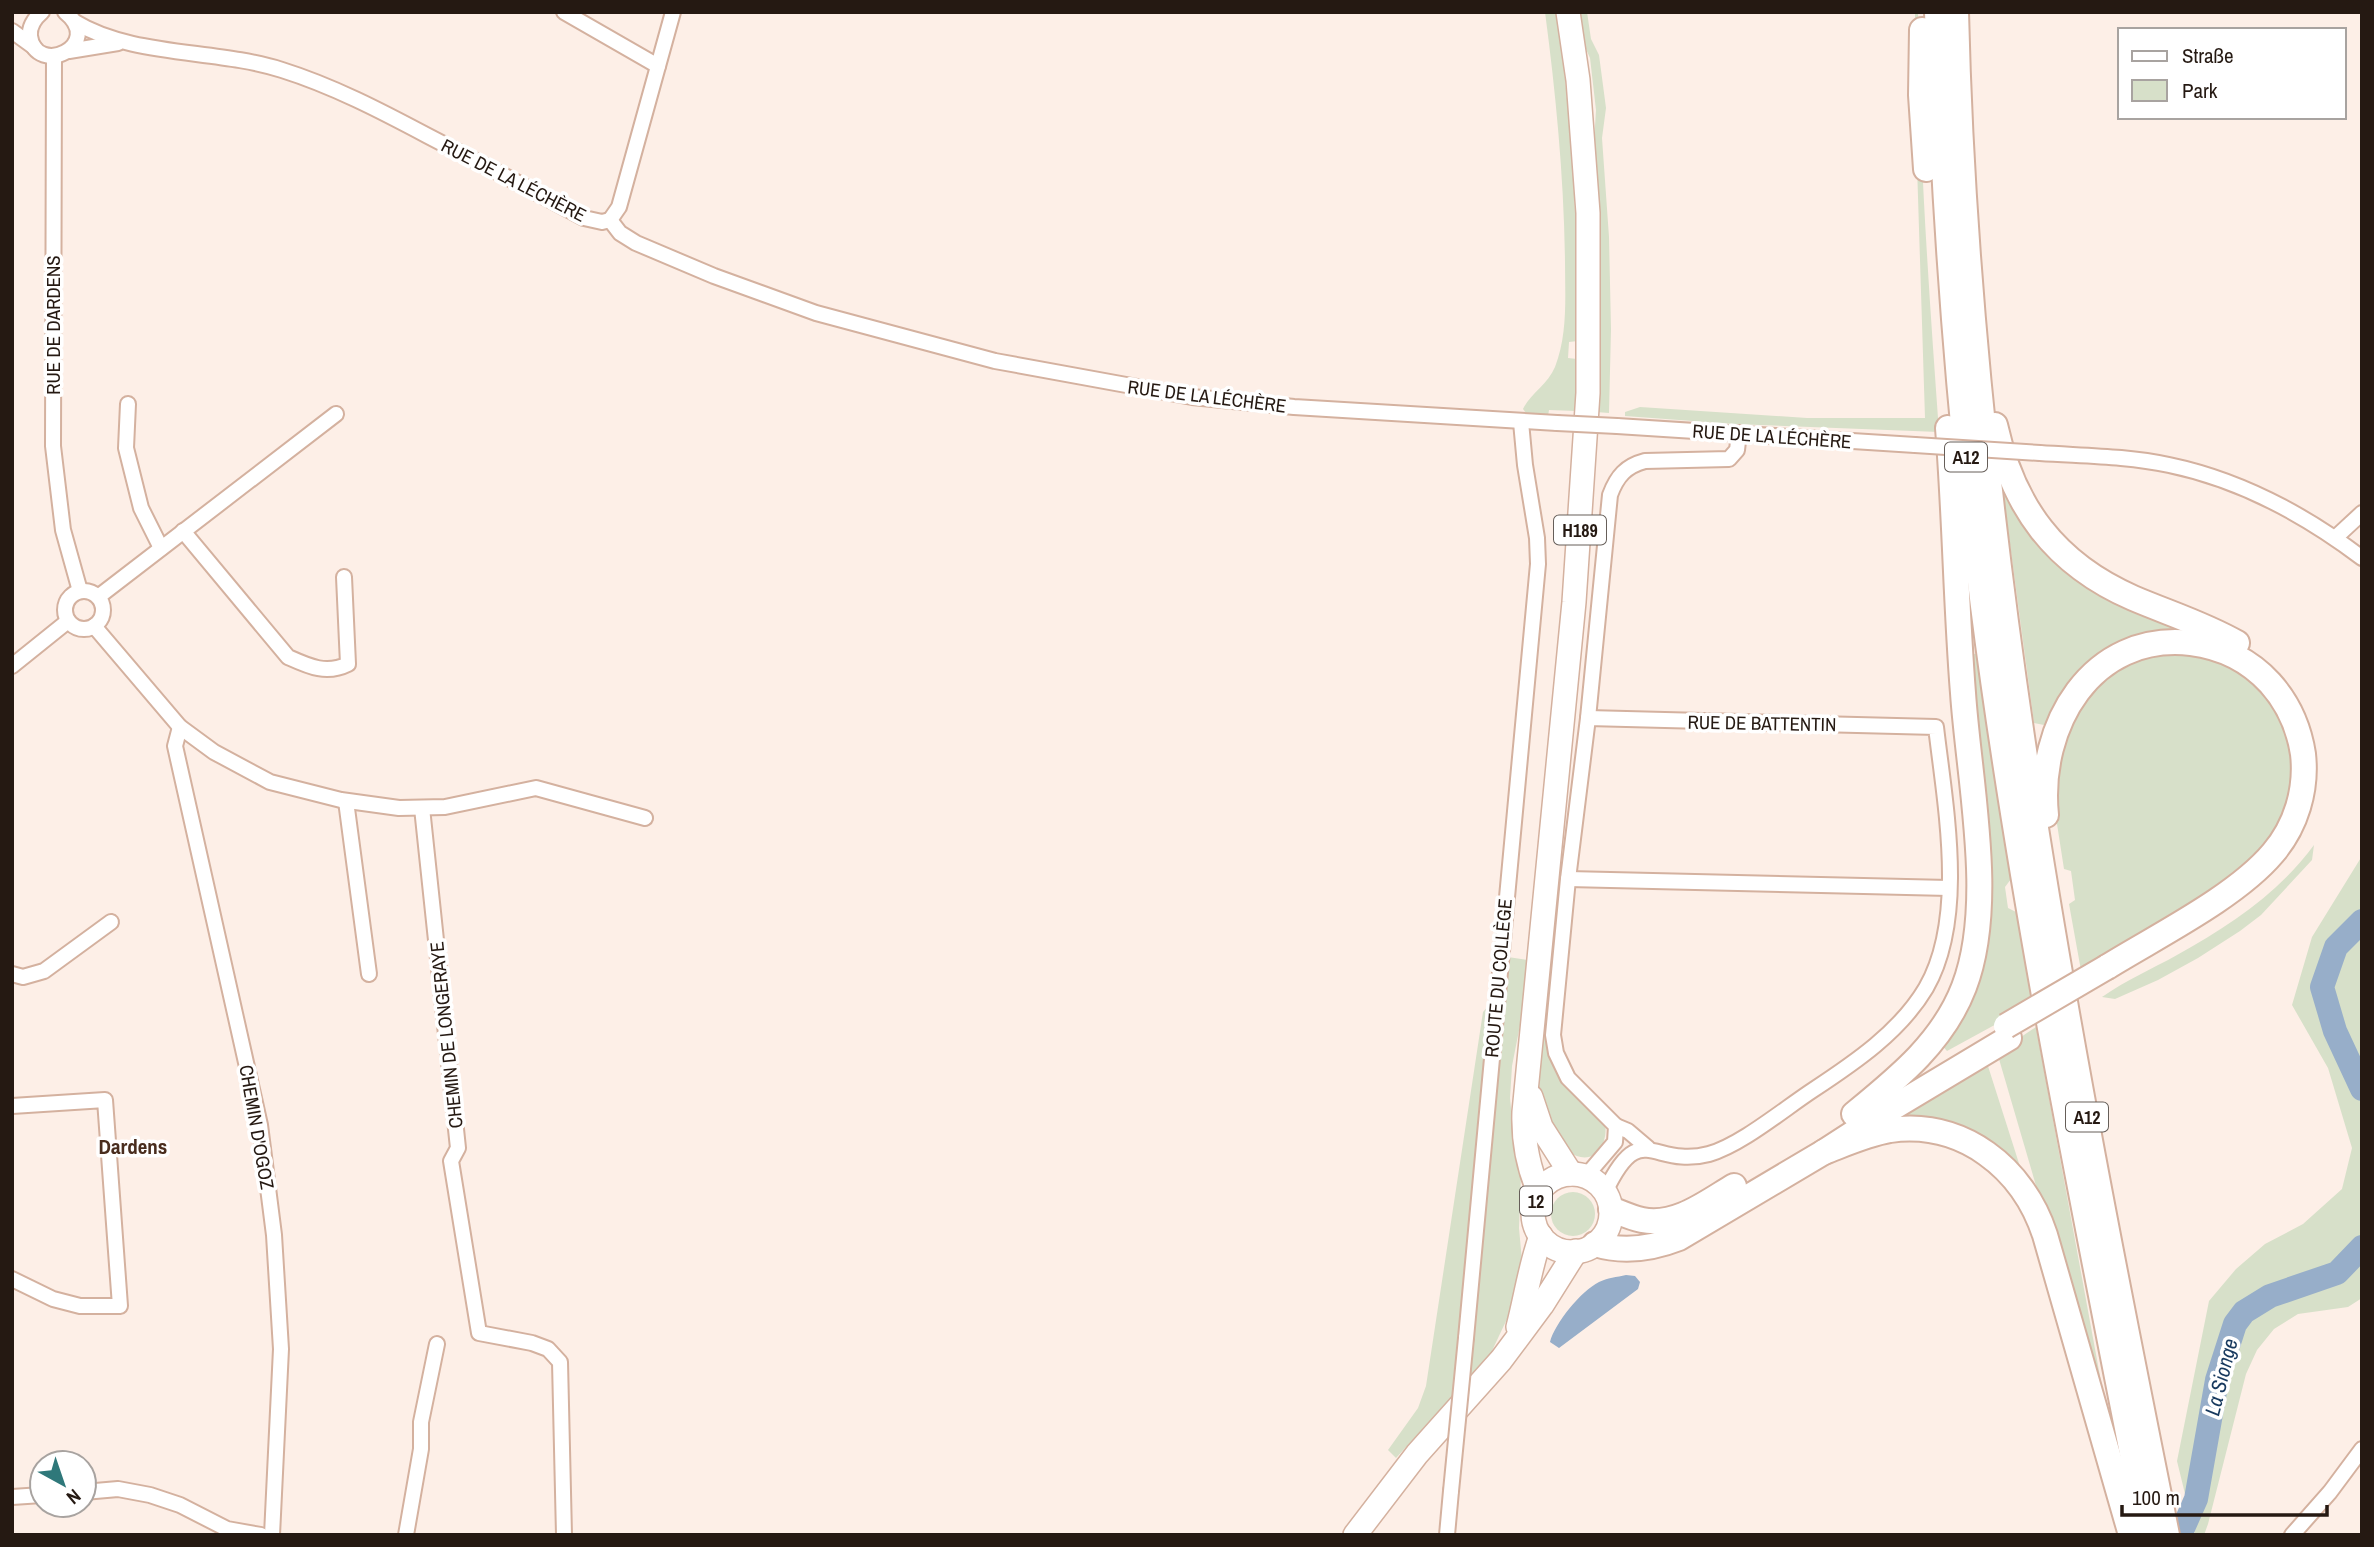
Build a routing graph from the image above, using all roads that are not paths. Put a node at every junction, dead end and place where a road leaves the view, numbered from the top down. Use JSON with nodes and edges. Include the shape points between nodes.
{"nodes":[{"id":1,"x":564,"y":12,"type":"edge"},
{"id":2,"x":673,"y":12,"type":"edge"},
{"id":3,"x":1568,"y":12,"type":"edge"},
{"id":4,"x":1923,"y":12,"type":"edge"},
{"id":5,"x":1937,"y":12,"type":"edge"},
{"id":6,"x":1956,"y":12,"type":"edge"},
{"id":7,"x":40,"y":14,"type":"edge"},
{"id":8,"x":70,"y":16,"type":"edge"},
{"id":9,"x":12,"y":23,"type":"edge"},
{"id":10,"x":12,"y":31,"type":"edge"},
{"id":11,"x":130,"y":42,"type":"junction"},
{"id":12,"x":37,"y":49,"type":"junction"},
{"id":13,"x":69,"y":51,"type":"junction"},
{"id":14,"x":54,"y":56,"type":"junction"},
{"id":15,"x":658,"y":66,"type":"junction"},
{"id":16,"x":610,"y":220,"type":"junction"},
{"id":17,"x":1973,"y":327,"type":"junction"},
{"id":18,"x":128,"y":404,"type":"dead end"},
{"id":19,"x":336,"y":414,"type":"dead end"},
{"id":20,"x":1521,"y":422,"type":"junction"},
{"id":21,"x":1739,"y":433,"type":"junction"},
{"id":22,"x":2362,"y":513,"type":"edge"},
{"id":23,"x":183,"y":531,"type":"junction"},
{"id":24,"x":2335,"y":538,"type":"junction"},
{"id":25,"x":161,"y":548,"type":"junction"},
{"id":26,"x":2362,"y":558,"type":"edge"},
{"id":27,"x":344,"y":578,"type":"dead end"},
{"id":28,"x":80,"y":591,"type":"junction"},
{"id":29,"x":98,"y":597,"type":"junction"},
{"id":30,"x":68,"y":621,"type":"junction"},
{"id":31,"x":94,"y":626,"type":"junction"},
{"id":32,"x":12,"y":666,"type":"edge"},
{"id":33,"x":1588,"y":718,"type":"junction"},
{"id":34,"x":180,"y":727,"type":"junction"},
{"id":35,"x":346,"y":801,"type":"junction"},
{"id":36,"x":422,"y":808,"type":"junction"},
{"id":37,"x":645,"y":818,"type":"dead end"},
{"id":38,"x":1568,"y":879,"type":"junction"},
{"id":39,"x":1949,"y":888,"type":"junction"},
{"id":40,"x":111,"y":922,"type":"dead end"},
{"id":41,"x":2108,"y":972,"type":"junction"},
{"id":42,"x":12,"y":974,"type":"edge"},
{"id":43,"x":369,"y":974,"type":"dead end"},
{"id":44,"x":2007,"y":1032,"type":"junction"},
{"id":45,"x":1528,"y":1087,"type":"junction"},
{"id":46,"x":12,"y":1106,"type":"edge"},
{"id":47,"x":1854,"y":1114,"type":"junction"},
{"id":48,"x":1616,"y":1126,"type":"junction"},
{"id":49,"x":1648,"y":1149,"type":"junction"},
{"id":50,"x":1824,"y":1152,"type":"junction"},
{"id":51,"x":1578,"y":1175,"type":"junction"},
{"id":52,"x":1539,"y":1192,"type":"junction"},
{"id":53,"x":1608,"y":1200,"type":"junction"},
{"id":54,"x":1541,"y":1236,"type":"junction"},
{"id":55,"x":1586,"y":1248,"type":"junction"},
{"id":56,"x":12,"y":1279,"type":"edge"},
{"id":57,"x":1515,"y":1340,"type":"junction"},
{"id":58,"x":437,"y":1345,"type":"dead end"},
{"id":59,"x":2362,"y":1449,"type":"edge"},
{"id":60,"x":98,"y":1491,"type":"edge"},
{"id":61,"x":2165,"y":1493,"type":"junction"},
{"id":62,"x":2141,"y":1529,"type":"edge"},
{"id":63,"x":228,"y":1532,"type":"edge"},
{"id":64,"x":261,"y":1535,"type":"edge"},
{"id":65,"x":272,"y":1535,"type":"edge"},
{"id":66,"x":406,"y":1535,"type":"edge"},
{"id":67,"x":564,"y":1535,"type":"edge"},
{"id":68,"x":1354,"y":1535,"type":"edge"},
{"id":69,"x":1447,"y":1535,"type":"edge"},
{"id":70,"x":2167,"y":1535,"type":"edge"},
{"id":71,"x":2180,"y":1535,"type":"edge"},
{"id":72,"x":2292,"y":1535,"type":"edge"}],
"edges":[{"from":1,"to":15,"type":"street"},
{"from":2,"to":15,"type":"street"},
{"from":3,"to":45,"type":"highway","number":"H189","via":[[1588,213],[1588,393],[1574,602]]},
{"from":4,"to":47,"type":"highway","via":[[1921,95],[1948,432],[1978,920],[1968,976],[1943,1027],[1910,1066]]},
{"from":5,"to":62,"type":"highway","number":"A12","via":[[1951,298],[1992,668]]},
{"from":6,"to":17,"type":"highway","number":"A12"},
{"from":7,"to":9,"type":"street"},
{"from":7,"to":12,"type":"street","via":[[30,36]]},
{"from":8,"to":11,"type":"street","name":"RUE DE LA LÉCHÈRE","via":[[97,34]]},
{"from":8,"to":13,"type":"street","via":[[77,38]]},
{"from":10,"to":12,"type":"street"},
{"from":11,"to":13,"type":"street","name":"RUE DE LA LÉCHÈRE"},
{"from":11,"to":16,"type":"street","name":"RUE DE LA LÉCHÈRE","via":[[242,60],[300,76],[390,116],[584,218]]},
{"from":12,"to":14,"type":"street"},
{"from":13,"to":14,"type":"street","name":"RUE DE LA LÉCHÈRE"},
{"from":14,"to":28,"type":"street","name":"RUE DE DARDENS","via":[[53,446],[64,530]]},
{"from":15,"to":16,"type":"street","via":[[619,207]]},
{"from":16,"to":20,"type":"street","name":"RUE DE LA LÉCHÈRE","via":[[636,243],[714,276],[816,313],[995,362],[1192,397]]},
{"from":17,"to":41,"type":"highway","via":[[2005,463],[2025,507],[2045,536],[2080,569],[2105,584],[2217,632],[2256,655],[2293,694],[2312,740],[2315,780],[2310,811],[2281,862],[2218,914]]},
{"from":17,"to":61,"type":"highway","number":"A12","via":[[1993,524],[2038,848]]},
{"from":18,"to":25,"type":"street","via":[[126,448],[141,508]]},
{"from":19,"to":23,"type":"street"},
{"from":20,"to":21,"type":"street","name":"RUE DE LA LÉCHÈRE","bridge":true},
{"from":20,"to":69,"type":"street","name":"ROUTE DU COLLÈGE","bridge":true,"via":[[1538,564]]},
{"from":21,"to":24,"type":"street","name":"RUE DE LA LÉCHÈRE","bridge":true,"via":[[2169,465],[2256,492]]},
{"from":21,"to":33,"type":"street","via":[[1737,450],[1729,458],[1645,461],[1623,471],[1614,483]]},
{"from":22,"to":24,"type":"street"},
{"from":23,"to":25,"type":"street"},
{"from":23,"to":27,"type":"street","via":[[288,657],[311,668],[335,671],[348,664]]},
{"from":24,"to":26,"type":"street","name":"RUE DE LA LÉCHÈRE"},
{"from":25,"to":29,"type":"street"},
{"from":28,"to":29,"type":"street"},
{"from":28,"to":30,"type":"street","via":[[66,603]]},
{"from":29,"to":31,"type":"street","via":[[103,612]]},
{"from":30,"to":31,"type":"street","via":[[80,629]]},
{"from":30,"to":32,"type":"street"},
{"from":31,"to":34,"type":"street"},
{"from":33,"to":38,"type":"street"},
{"from":33,"to":39,"type":"street","name":"RUE DE BATTENTIN","via":[[1936,727],[1950,853]]},
{"from":34,"to":35,"type":"street","via":[[214,752],[270,782]]},
{"from":34,"to":65,"type":"street","name":"CHEMIN D'OGOZ","via":[[175,746],[260,1125],[274,1235],[281,1349]]},
{"from":35,"to":36,"type":"street"},
{"from":35,"to":43,"type":"street"},
{"from":36,"to":37,"type":"street","via":[[536,788]]},
{"from":36,"to":67,"type":"street","name":"CHEMIN DE LONGERAYE","via":[[458,1148],[451,1161],[479,1333],[532,1343],[548,1349],[560,1362]]},
{"from":38,"to":39,"type":"street"},
{"from":38,"to":48,"type":"street","via":[[1554,1043],[1568,1078]]},
{"from":39,"to":49,"type":"street","name":"RUE DE BATTENTIN","via":[[1942,943],[1930,979],[1908,1012],[1869,1050],[1713,1153],[1675,1156]]},
{"from":40,"to":42,"type":"street","via":[[44,971],[23,977]]},
{"from":41,"to":44,"type":"highway","bridge":true},
{"from":41,"to":61,"type":"highway","via":[[2243,881],[2273,853],[2295,815],[2304,773],[2295,723],[2264,677],[2224,651],[2165,643],[2132,651],[2104,666],[2065,710],[2052,741],[2045,784],[2045,812],[2067,953]]},
{"from":44,"to":47,"type":"highway"},
{"from":44,"to":50,"type":"highway"},
{"from":45,"to":51,"type":"highway","number":"12","via":[[1541,1127]]},
{"from":45,"to":52,"type":"highway","number":"12","via":[[1524,1130]]},
{"from":46,"to":56,"type":"street","via":[[105,1100],[120,1307],[80,1307]]},
{"from":47,"to":53,"type":"highway","via":[[1677,1217],[1645,1221]]},
{"from":48,"to":49,"type":"street"},
{"from":48,"to":51,"type":"street","via":[[1615,1142]]},
{"from":49,"to":53,"type":"street","via":[[1623,1160]]},
{"from":50,"to":55,"type":"highway","via":[[1669,1242],[1629,1250]]},
{"from":50,"to":62,"type":"highway","via":[[1879,1132],[1928,1130],[1979,1147],[2014,1179],[2034,1208],[2045,1236]]},
{"from":51,"to":52,"type":"highway","number":"12","via":[[1559,1176]]},
{"from":51,"to":53,"type":"highway","number":"12","via":[[1594,1180]]},
{"from":52,"to":54,"type":"highway","number":"12","via":[[1533,1214]]},
{"from":53,"to":55,"type":"highway","number":"12","via":[[1609,1225]]},
{"from":54,"to":55,"type":"highway","number":"12","via":[[1556,1248]]},
{"from":54,"to":57,"type":"highway","number":"12"},
{"from":55,"to":57,"type":"highway","number":"12"},
{"from":57,"to":68,"type":"highway","number":"12"},
{"from":58,"to":66,"type":"street"},
{"from":59,"to":72,"type":"street"},
{"from":60,"to":63,"type":"street","via":[[150,1495],[180,1505]]},
{"from":61,"to":70,"type":"highway","number":"A12"},
{"from":61,"to":71,"type":"highway"},
{"from":63,"to":64,"type":"street"}]}
